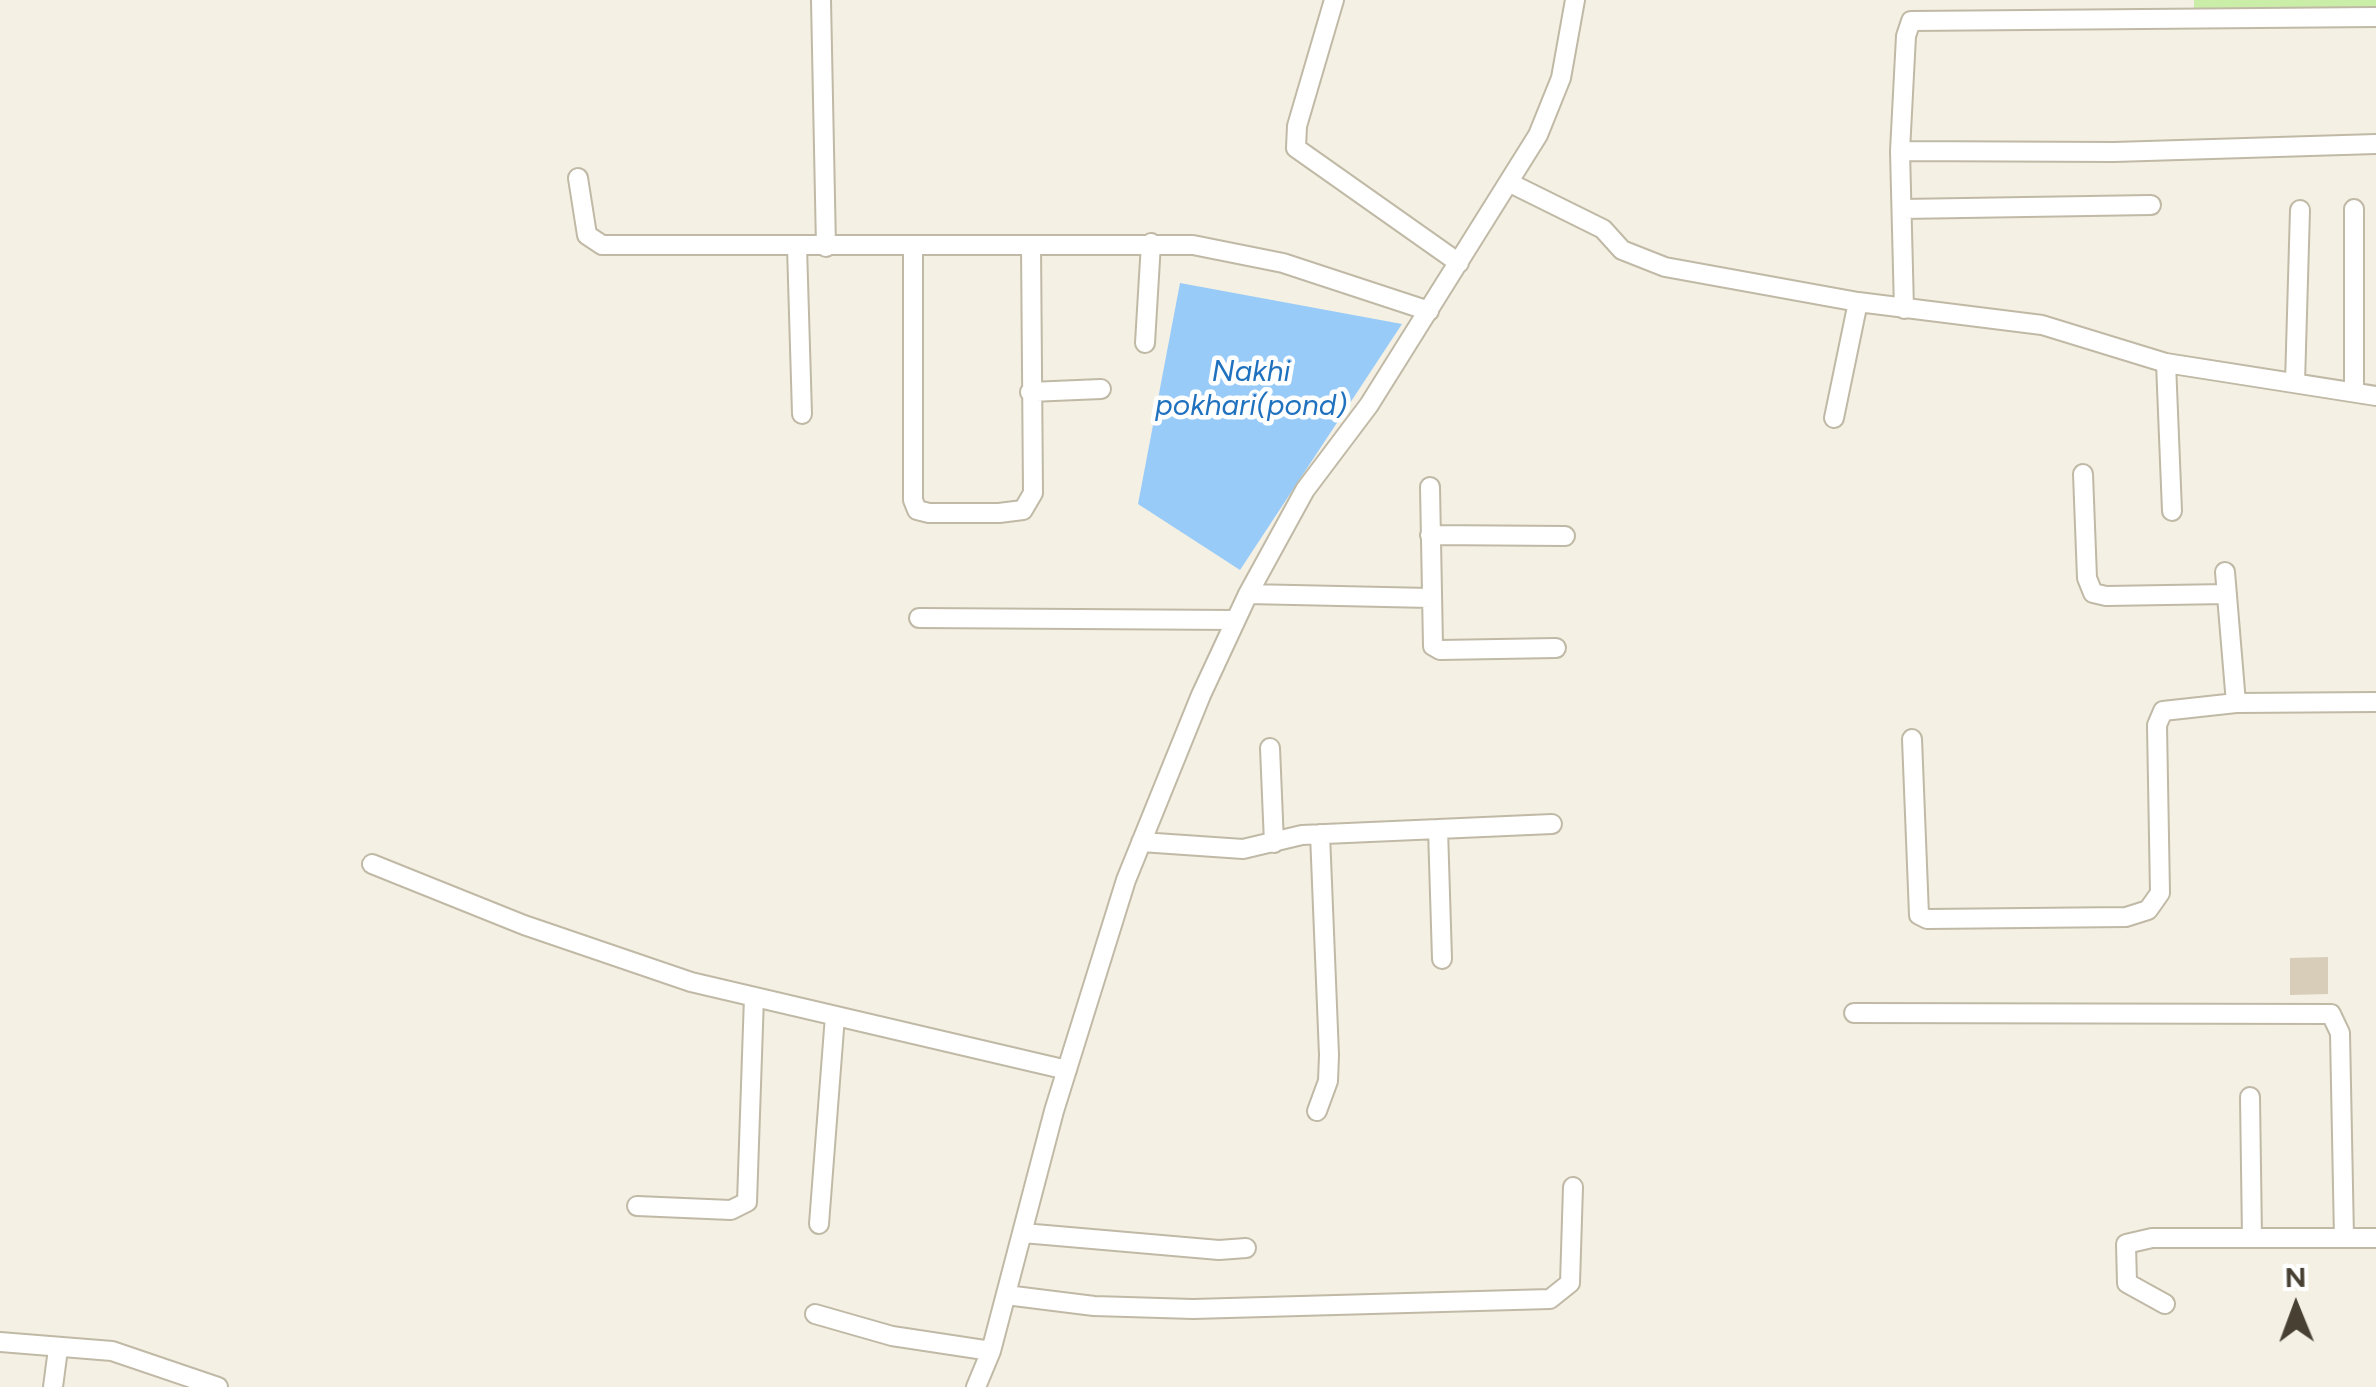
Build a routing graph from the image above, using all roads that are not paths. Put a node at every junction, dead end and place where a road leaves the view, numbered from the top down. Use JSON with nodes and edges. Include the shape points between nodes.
{"nodes":[{"id":1,"x":821,"y":0,"type":"edge"},
{"id":2,"x":1334,"y":0,"type":"edge"},
{"id":3,"x":1575,"y":0,"type":"edge"},
{"id":4,"x":2050,"y":9,"type":"edge"},
{"id":5,"x":2176,"y":9,"type":"edge"},
{"id":6,"x":2376,"y":17,"type":"edge"},
{"id":7,"x":2376,"y":144,"type":"edge"},
{"id":8,"x":1900,"y":151,"type":"junction"},
{"id":9,"x":578,"y":178,"type":"dead end"},
{"id":10,"x":1510,"y":183,"type":"junction"},
{"id":11,"x":2152,"y":204,"type":"dead end"},
{"id":12,"x":1902,"y":209,"type":"junction"},
{"id":13,"x":2354,"y":209,"type":"dead end"},
{"id":14,"x":2300,"y":210,"type":"dead end"},
{"id":15,"x":1151,"y":243,"type":"junction"},
{"id":16,"x":1031,"y":244,"type":"junction"},
{"id":17,"x":826,"y":246,"type":"junction"},
{"id":18,"x":913,"y":246,"type":"junction"},
{"id":19,"x":796,"y":247,"type":"junction"},
{"id":20,"x":1459,"y":263,"type":"junction"},
{"id":21,"x":1858,"y":302,"type":"junction"},
{"id":22,"x":1904,"y":308,"type":"junction"},
{"id":23,"x":1429,"y":311,"type":"junction"},
{"id":24,"x":1145,"y":343,"type":"dead end"},
{"id":25,"x":2166,"y":363,"type":"junction"},
{"id":26,"x":2296,"y":383,"type":"junction"},
{"id":27,"x":1101,"y":389,"type":"dead end"},
{"id":28,"x":2354,"y":391,"type":"junction"},
{"id":29,"x":1030,"y":392,"type":"junction"},
{"id":30,"x":2376,"y":396,"type":"edge"},
{"id":31,"x":802,"y":414,"type":"dead end"},
{"id":32,"x":1834,"y":418,"type":"dead end"},
{"id":33,"x":2083,"y":474,"type":"dead end"},
{"id":34,"x":1430,"y":487,"type":"dead end"},
{"id":35,"x":2172,"y":511,"type":"dead end"},
{"id":36,"x":1430,"y":536,"type":"junction"},
{"id":37,"x":1564,"y":536,"type":"dead end"},
{"id":38,"x":2225,"y":572,"type":"dead end"},
{"id":39,"x":1248,"y":594,"type":"junction"},
{"id":40,"x":2227,"y":594,"type":"junction"},
{"id":41,"x":1430,"y":598,"type":"junction"},
{"id":42,"x":919,"y":618,"type":"dead end"},
{"id":43,"x":1236,"y":620,"type":"junction"},
{"id":44,"x":1556,"y":648,"type":"dead end"},
{"id":45,"x":2376,"y":702,"type":"edge"},
{"id":46,"x":2236,"y":703,"type":"junction"},
{"id":47,"x":1912,"y":739,"type":"dead end"},
{"id":48,"x":1270,"y":748,"type":"dead end"},
{"id":49,"x":1552,"y":824,"type":"dead end"},
{"id":50,"x":1438,"y":829,"type":"junction"},
{"id":51,"x":1320,"y":834,"type":"junction"},
{"id":52,"x":1140,"y":842,"type":"junction"},
{"id":53,"x":1274,"y":843,"type":"junction"},
{"id":54,"x":372,"y":864,"type":"dead end"},
{"id":55,"x":1442,"y":959,"type":"dead end"},
{"id":56,"x":754,"y":997,"type":"junction"},
{"id":57,"x":1854,"y":1012,"type":"dead end"},
{"id":58,"x":835,"y":1016,"type":"junction"},
{"id":59,"x":1067,"y":1070,"type":"junction"},
{"id":60,"x":2250,"y":1097,"type":"dead end"},
{"id":61,"x":1317,"y":1111,"type":"dead end"},
{"id":62,"x":1573,"y":1187,"type":"dead end"},
{"id":63,"x":637,"y":1206,"type":"dead end"},
{"id":64,"x":820,"y":1224,"type":"dead end"},
{"id":65,"x":1023,"y":1232,"type":"junction"},
{"id":66,"x":2252,"y":1238,"type":"junction"},
{"id":67,"x":2344,"y":1238,"type":"junction"},
{"id":68,"x":2376,"y":1238,"type":"edge"},
{"id":69,"x":1246,"y":1248,"type":"dead end"},
{"id":70,"x":1006,"y":1295,"type":"junction"},
{"id":71,"x":2165,"y":1304,"type":"dead end"},
{"id":72,"x":816,"y":1314,"type":"dead end"},
{"id":73,"x":0,"y":1342,"type":"edge"},
{"id":74,"x":58,"y":1348,"type":"junction"},
{"id":75,"x":991,"y":1351,"type":"junction"},
{"id":76,"x":53,"y":1387,"type":"edge"},
{"id":77,"x":218,"y":1387,"type":"edge"},
{"id":78,"x":976,"y":1387,"type":"edge"}],
"edges":[{"from":1,"to":17,"type":"street"},
{"from":2,"to":20,"type":"street","via":[[1296,148]]},
{"from":3,"to":10,"type":"street","via":[[1560,78]]},
{"from":4,"to":5,"type":"street"},
{"from":4,"to":8,"type":"street","via":[[1911,21]]},
{"from":5,"to":6,"type":"street"},
{"from":7,"to":8,"type":"street"},
{"from":8,"to":12,"type":"street"},
{"from":9,"to":19,"type":"street","via":[[586,235],[602,244]]},
{"from":10,"to":20,"type":"street"},
{"from":10,"to":21,"type":"street","via":[[1603,229],[1622,250],[1665,267]]},
{"from":11,"to":12,"type":"street"},
{"from":12,"to":22,"type":"street"},
{"from":13,"to":28,"type":"street"},
{"from":14,"to":26,"type":"street"},
{"from":15,"to":16,"type":"street"},
{"from":15,"to":23,"type":"street","via":[[1230,250]]},
{"from":15,"to":24,"type":"street"},
{"from":16,"to":18,"type":"street"},
{"from":16,"to":29,"type":"street"},
{"from":17,"to":18,"type":"street"},
{"from":17,"to":19,"type":"street"},
{"from":18,"to":29,"type":"street","via":[[917,510],[1011,512],[1031,502]]},
{"from":19,"to":31,"type":"street"},
{"from":20,"to":23,"type":"street"},
{"from":21,"to":22,"type":"street"},
{"from":21,"to":32,"type":"street"},
{"from":22,"to":25,"type":"street","via":[[2042,326]]},
{"from":23,"to":39,"type":"street","via":[[1306,490]]},
{"from":25,"to":26,"type":"street"},
{"from":25,"to":35,"type":"street"},
{"from":26,"to":28,"type":"street"},
{"from":27,"to":29,"type":"street"},
{"from":28,"to":30,"type":"street"},
{"from":33,"to":40,"type":"street","via":[[2093,592]]},
{"from":34,"to":36,"type":"street"},
{"from":36,"to":37,"type":"street"},
{"from":36,"to":41,"type":"street"},
{"from":38,"to":40,"type":"street"},
{"from":39,"to":41,"type":"street"},
{"from":39,"to":43,"type":"street"},
{"from":40,"to":46,"type":"street"},
{"from":41,"to":44,"type":"street","via":[[1431,637],[1440,650]]},
{"from":42,"to":43,"type":"street"},
{"from":43,"to":52,"type":"street"},
{"from":45,"to":46,"type":"street"},
{"from":46,"to":47,"type":"street","via":[[2172,708],[2158,718],[2160,893],[2148,910],[2126,917],[1920,915]]},
{"from":48,"to":53,"type":"street"},
{"from":49,"to":50,"type":"street"},
{"from":50,"to":51,"type":"street"},
{"from":50,"to":55,"type":"street"},
{"from":51,"to":53,"type":"street"},
{"from":51,"to":61,"type":"street","via":[[1329,1055]]},
{"from":52,"to":53,"type":"street","via":[[1243,848]]},
{"from":52,"to":59,"type":"street"},
{"from":54,"to":56,"type":"street","via":[[542,931]]},
{"from":56,"to":58,"type":"street"},
{"from":56,"to":63,"type":"street","via":[[747,1202],[732,1210]]},
{"from":57,"to":67,"type":"street","via":[[2331,1014],[2340,1033]]},
{"from":58,"to":59,"type":"street"},
{"from":58,"to":64,"type":"street"},
{"from":59,"to":65,"type":"street"},
{"from":60,"to":66,"type":"street"},
{"from":62,"to":70,"type":"street","via":[[1570,1283],[1550,1299],[1193,1308]]},
{"from":65,"to":69,"type":"street"},
{"from":65,"to":70,"type":"street"},
{"from":66,"to":67,"type":"street"},
{"from":66,"to":71,"type":"street","via":[[2126,1244],[2126,1283]]},
{"from":67,"to":68,"type":"street"},
{"from":70,"to":75,"type":"street"},
{"from":72,"to":75,"type":"street","via":[[942,1346]]},
{"from":73,"to":74,"type":"street"},
{"from":74,"to":76,"type":"street"},
{"from":74,"to":77,"type":"street","via":[[137,1356]]},
{"from":75,"to":78,"type":"street"}]}
